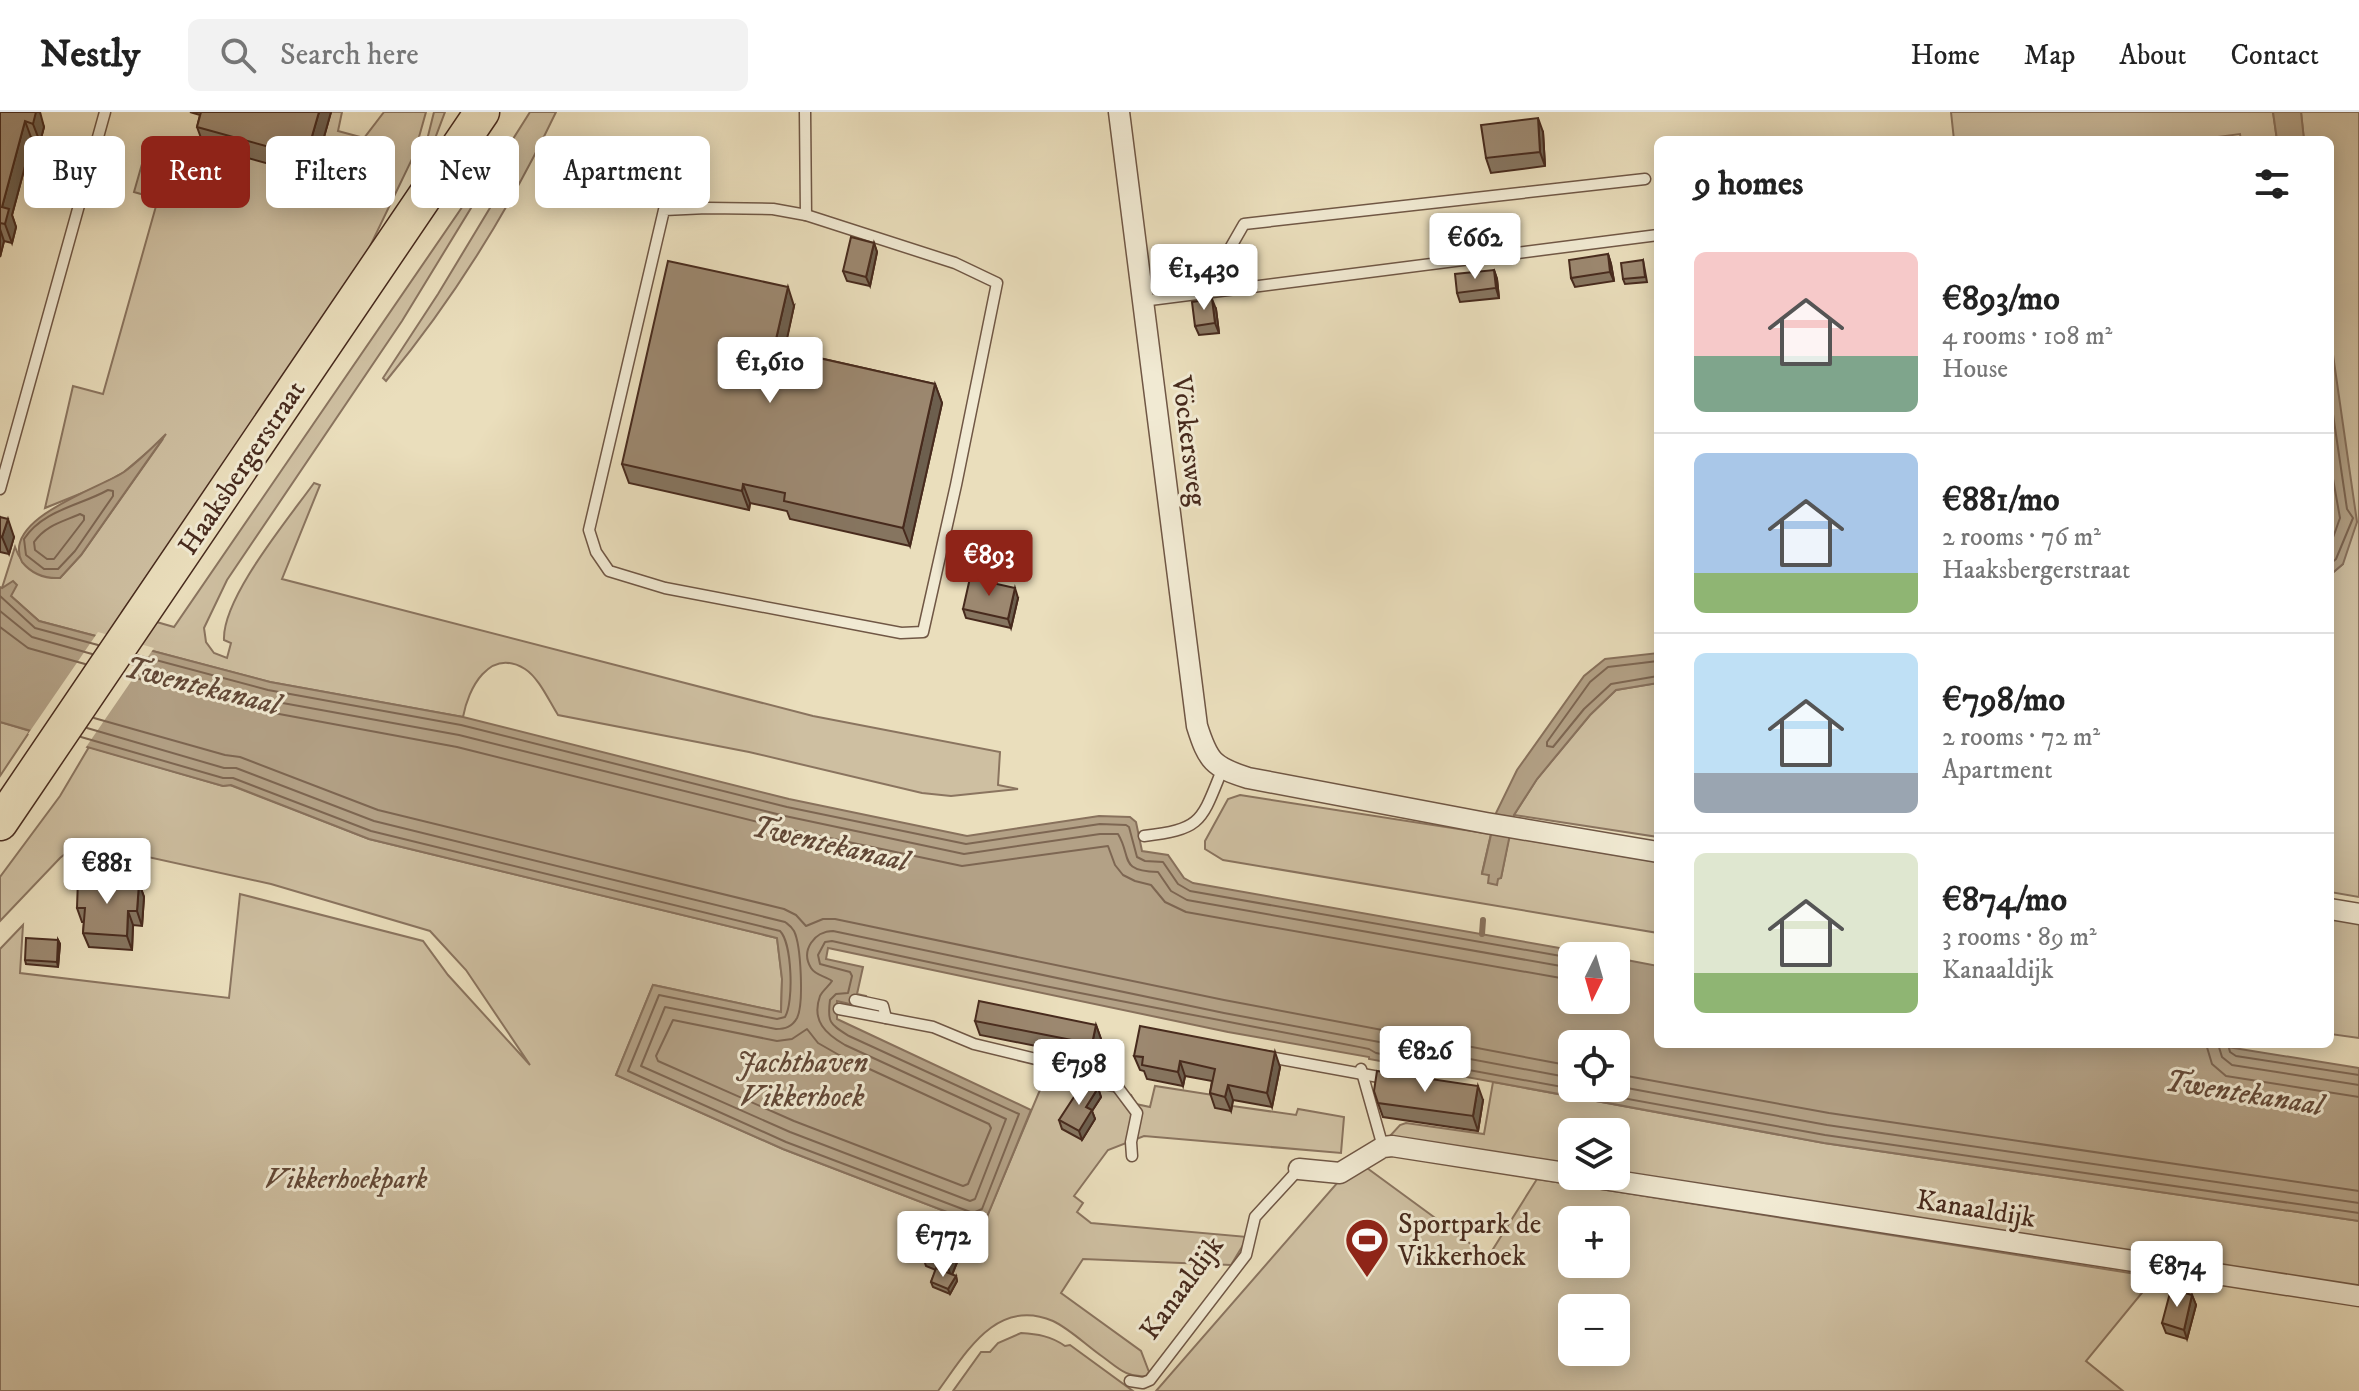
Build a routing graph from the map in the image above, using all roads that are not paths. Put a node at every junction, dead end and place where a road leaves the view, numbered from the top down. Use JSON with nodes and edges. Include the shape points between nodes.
{"nodes":[{"id":1,"x":105,"y":112,"type":"edge"},
{"id":2,"x":482,"y":112,"type":"edge"},
{"id":3,"x":805,"y":112,"type":"edge"},
{"id":4,"x":1119,"y":112,"type":"edge"},
{"id":5,"x":1645,"y":179,"type":"dead end"},
{"id":6,"x":806,"y":215,"type":"junction"},
{"id":7,"x":1654,"y":236,"type":"edge"},
{"id":8,"x":1205,"y":292,"type":"junction"},
{"id":9,"x":1142,"y":301,"type":"junction"},
{"id":10,"x":0,"y":489,"type":"edge"},
{"id":11,"x":1222,"y":770,"type":"junction"},
{"id":12,"x":0,"y":823,"type":"edge"},
{"id":13,"x":1144,"y":836,"type":"dead end"},
{"id":14,"x":1654,"y":851,"type":"edge"},
{"id":15,"x":2334,"y":910,"type":"edge"},
{"id":16,"x":2359,"y":914,"type":"edge"},
{"id":17,"x":855,"y":1000,"type":"dead end"},
{"id":18,"x":839,"y":1009,"type":"dead end"},
{"id":19,"x":886,"y":1018,"type":"junction"},
{"id":20,"x":1253,"y":1053,"type":"edge"},
{"id":21,"x":1360,"y":1071,"type":"junction"},
{"id":22,"x":1402,"y":1081,"type":"edge"},
{"id":23,"x":1383,"y":1147,"type":"junction"},
{"id":24,"x":1132,"y":1156,"type":"dead end"},
{"id":25,"x":1299,"y":1169,"type":"joint"},
{"id":26,"x":1558,"y":1172,"type":"edge"},
{"id":27,"x":1630,"y":1183,"type":"edge"},
{"id":28,"x":2359,"y":1296,"type":"edge"},
{"id":29,"x":1130,"y":1381,"type":"dead end"}],
"edges":[{"from":1,"to":10,"type":"lane"},
{"from":2,"to":12,"type":"main road","name":"Haaksbergerstraat"},
{"from":3,"to":6,"type":"lane"},
{"from":4,"to":9,"type":"street","name":"Vöckersweg"},
{"from":5,"to":8,"type":"lane","via":[[1244,224]]},
{"from":6,"to":6,"type":"lane","via":[[773,209],[664,210],[589,530],[609,571],[665,588],[901,633],[923,632],[997,283],[955,263]]},
{"from":7,"to":8,"type":"lane"},
{"from":8,"to":9,"type":"lane"},
{"from":9,"to":11,"type":"street","name":"Vöckersweg","via":[[1197,726],[1203,747]]},
{"from":11,"to":13,"type":"lane","via":[[1194,824]]},
{"from":11,"to":14,"type":"street"},
{"from":15,"to":16,"type":"street"},
{"from":17,"to":19,"type":"lane","via":[[883,1006]]},
{"from":18,"to":19,"type":"lane"},
{"from":19,"to":24,"type":"lane","via":[[1110,1077],[1137,1113]]},
{"from":20,"to":21,"type":"lane"},
{"from":21,"to":22,"type":"lane"},
{"from":21,"to":23,"type":"lane"},
{"from":23,"to":25,"type":"street","name":"Kanaaldijk","via":[[1340,1173]]},
{"from":23,"to":26,"type":"street"},
{"from":25,"to":29,"type":"lane","name":"Kanaaldijk","via":[[1255,1217],[1246,1255],[1150,1380]]},
{"from":27,"to":28,"type":"street","name":"Kanaaldijk"}]}
